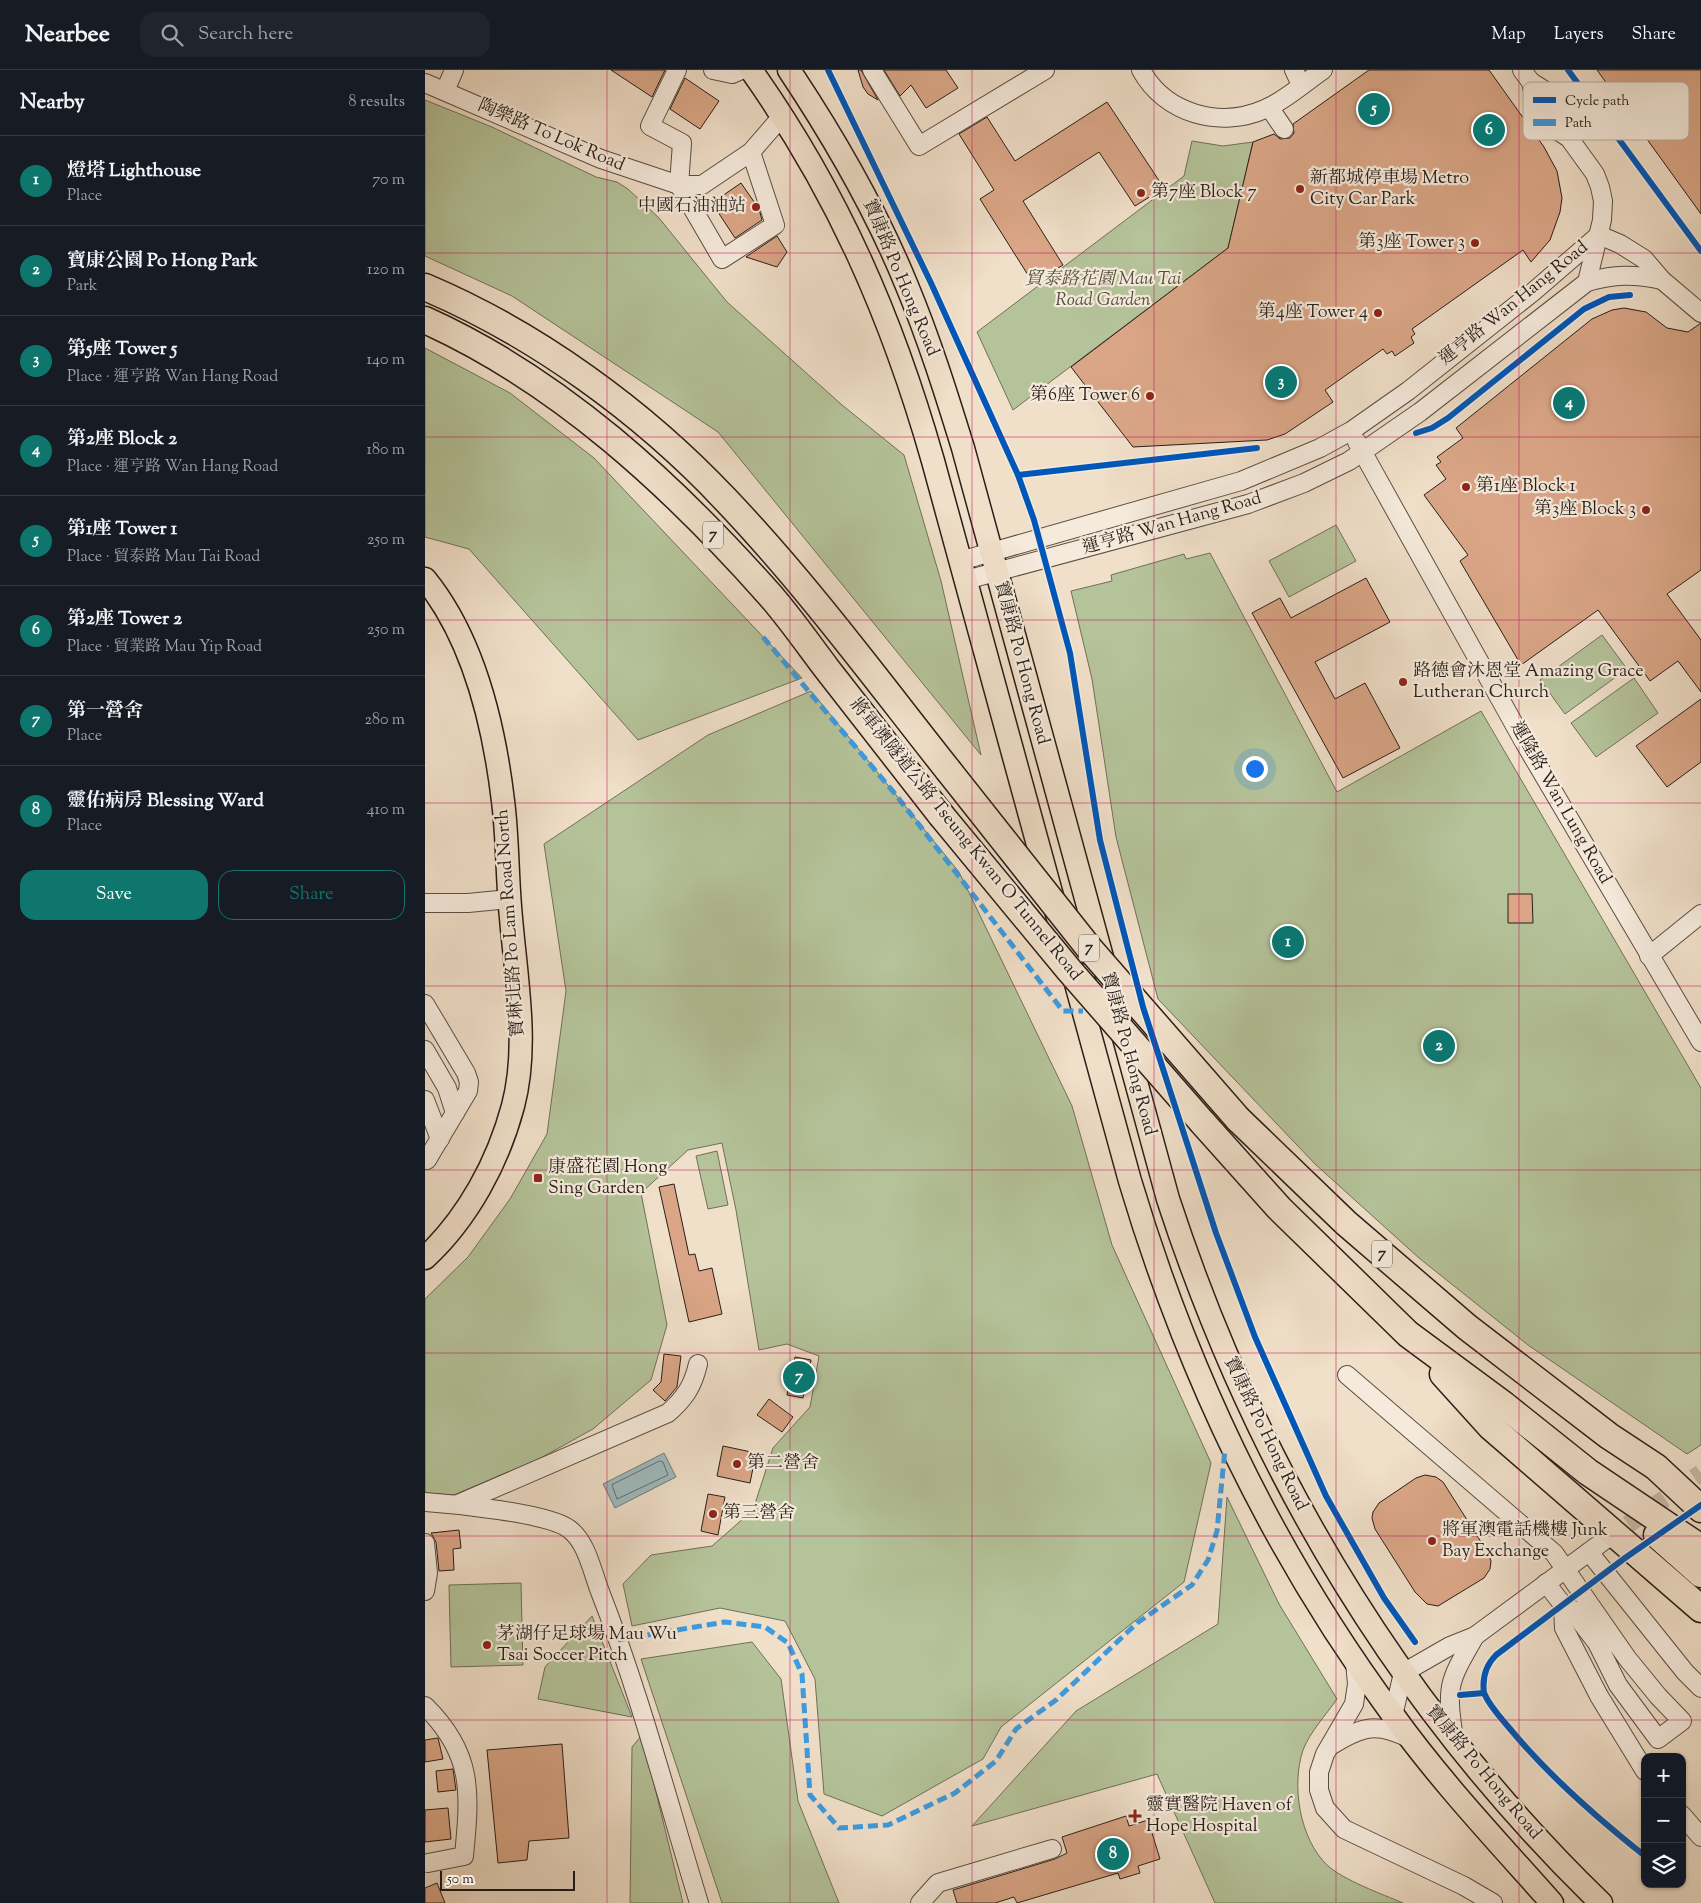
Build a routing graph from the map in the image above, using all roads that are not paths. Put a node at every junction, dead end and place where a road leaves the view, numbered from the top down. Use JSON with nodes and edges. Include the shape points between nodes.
{"nodes":[{"id":1,"x":454,"y":70,"type":"edge"},
{"id":2,"x":677,"y":70,"type":"edge"},
{"id":3,"x":713,"y":70,"type":"edge"},
{"id":4,"x":741,"y":70,"type":"edge"},
{"id":5,"x":751,"y":70,"type":"edge"},
{"id":6,"x":789,"y":70,"type":"edge"},
{"id":7,"x":872,"y":70,"type":"edge"},
{"id":8,"x":1045,"y":70,"type":"edge"},
{"id":9,"x":1141,"y":70,"type":"edge"},
{"id":10,"x":1323,"y":70,"type":"edge"},
{"id":11,"x":1298,"y":78,"type":"edge"},
{"id":12,"x":425,"y":83,"type":"edge"},
{"id":13,"x":445,"y":91,"type":"junction"},
{"id":14,"x":1269,"y":107,"type":"junction"},
{"id":15,"x":783,"y":114,"type":"junction"},
{"id":16,"x":1284,"y":129,"type":"dead end"},
{"id":17,"x":1570,"y":140,"type":"edge"},
{"id":18,"x":751,"y":152,"type":"junction"},
{"id":19,"x":679,"y":185,"type":"junction"},
{"id":20,"x":1599,"y":235,"type":"junction"},
{"id":21,"x":1662,"y":280,"type":"junction"},
{"id":22,"x":1587,"y":282,"type":"junction"},
{"id":23,"x":425,"y":287,"type":"edge"},
{"id":24,"x":1701,"y":313,"type":"edge"},
{"id":25,"x":425,"y":320,"type":"edge"},
{"id":26,"x":1351,"y":431,"type":"junction"},
{"id":27,"x":1363,"y":452,"type":"junction"},
{"id":28,"x":991,"y":551,"type":"junction"},
{"id":29,"x":963,"y":570,"type":"junction"},
{"id":30,"x":997,"y":573,"type":"junction"},
{"id":31,"x":425,"y":579,"type":"edge"},
{"id":32,"x":509,"y":899,"type":"junction"},
{"id":33,"x":425,"y":902,"type":"edge"},
{"id":34,"x":1701,"y":914,"type":"edge"},
{"id":35,"x":1649,"y":956,"type":"junction"},
{"id":36,"x":425,"y":1004,"type":"edge"},
{"id":37,"x":1701,"y":1042,"type":"edge"},
{"id":38,"x":425,"y":1050,"type":"edge"},
{"id":39,"x":425,"y":1100,"type":"edge"},
{"id":40,"x":455,"y":1113,"type":"junction"},
{"id":41,"x":440,"y":1139,"type":"junction"},
{"id":42,"x":426,"y":1161,"type":"edge"},
{"id":43,"x":425,"y":1258,"type":"edge"},
{"id":44,"x":1409,"y":1334,"type":"junction"},
{"id":45,"x":699,"y":1364,"type":"dead end"},
{"id":46,"x":1347,"y":1375,"type":"dead end"},
{"id":47,"x":1656,"y":1467,"type":"junction"},
{"id":48,"x":1588,"y":1472,"type":"junction"},
{"id":49,"x":1701,"y":1488,"type":"edge"},
{"id":50,"x":425,"y":1502,"type":"edge"},
{"id":51,"x":458,"y":1504,"type":"junction"},
{"id":52,"x":1701,"y":1509,"type":"edge"},
{"id":53,"x":1605,"y":1540,"type":"tunnel mouth"},
{"id":54,"x":425,"y":1543,"type":"edge"},
{"id":55,"x":1701,"y":1548,"type":"edge"},
{"id":56,"x":1589,"y":1552,"type":"junction"},
{"id":57,"x":1566,"y":1569,"type":"junction"},
{"id":58,"x":1701,"y":1574,"type":"edge"},
{"id":59,"x":1546,"y":1583,"type":"junction"},
{"id":60,"x":425,"y":1591,"type":"edge"},
{"id":61,"x":1563,"y":1605,"type":"junction"},
{"id":62,"x":1701,"y":1609,"type":"edge"},
{"id":63,"x":1475,"y":1636,"type":"junction"},
{"id":64,"x":1355,"y":1662,"type":"junction"},
{"id":65,"x":1403,"y":1673,"type":"junction"},
{"id":66,"x":1701,"y":1688,"type":"edge"},
{"id":67,"x":425,"y":1706,"type":"edge"},
{"id":68,"x":1393,"y":1716,"type":"junction"},
{"id":69,"x":1410,"y":1739,"type":"junction"},
{"id":70,"x":1454,"y":1739,"type":"junction"},
{"id":71,"x":1330,"y":1747,"type":"junction"},
{"id":72,"x":1641,"y":1764,"type":"edge"},
{"id":73,"x":1686,"y":1820,"type":"edge"},
{"id":74,"x":1701,"y":1837,"type":"edge"},
{"id":75,"x":1052,"y":1849,"type":"dead end"},
{"id":76,"x":428,"y":1863,"type":"dead end"},
{"id":77,"x":699,"y":1903,"type":"edge"},
{"id":78,"x":921,"y":1903,"type":"edge"},
{"id":79,"x":1493,"y":1903,"type":"edge"},
{"id":80,"x":1552,"y":1903,"type":"edge"},
{"id":81,"x":1601,"y":1903,"type":"edge"}],
"edges":[{"from":1,"to":13,"type":"street"},
{"from":2,"to":19,"type":"street","via":[[650,126],[682,143]]},
{"from":3,"to":4,"type":"street","via":[[733,74]]},
{"from":5,"to":15,"type":"main road","name":"寶康路 Po Hong Road"},
{"from":6,"to":28,"type":"main road","name":"寶康路 Po Hong Road","via":[[861,186],[907,286],[949,404]]},
{"from":7,"to":8,"type":"street","via":[[919,146]]},
{"from":9,"to":14,"type":"street","via":[[1168,100],[1195,114],[1239,117]]},
{"from":10,"to":11,"type":"street"},
{"from":11,"to":14,"type":"street"},
{"from":12,"to":13,"type":"street","name":"陶樂路 To Lok Road"},
{"from":13,"to":19,"type":"street","name":"陶樂路 To Lok Road","via":[[601,160]]},
{"from":14,"to":16,"type":"street"},
{"from":15,"to":18,"type":"street"},
{"from":15,"to":29,"type":"main road","name":"寶康路 Po Hong Road","via":[[826,187],[880,300],[920,416]]},
{"from":17,"to":20,"type":"street","via":[[1601,187],[1603,201]]},
{"from":18,"to":19,"type":"street","via":[[702,185]]},
{"from":18,"to":19,"type":"street","via":[[775,225],[722,259]]},
{"from":20,"to":21,"type":"street","via":[[1629,249],[1652,266]]},
{"from":20,"to":22,"type":"street","name":"運亨路 Wan Hang Road"},
{"from":20,"to":26,"type":"street","name":"運亨路 Wan Hang Road","via":[[1408,391]]},
{"from":21,"to":22,"type":"street","via":[[1623,274]]},
{"from":21,"to":24,"type":"street"},
{"from":22,"to":27,"type":"street","name":"運亨路 Wan Hang Road","via":[[1420,412]]},
{"from":23,"to":47,"type":"highway","name":"將軍澳隧道公路 Tseung Kwan O Tunnel Road","number":"7","bridge":true,"via":[[495,322],[558,361],[623,408],[681,456],[724,498],[800,584],[1089,948],[1238,1119],[1346,1223],[1467,1327],[1609,1436]]},
{"from":25,"to":44,"type":"highway","name":"將軍澳隧道公路 Tseung Kwan O Tunnel Road","number":"7","bridge":true,"via":[[479,347],[565,403],[687,507],[769,595],[941,815],[1069,970],[1279,1208]]},
{"from":26,"to":27,"type":"street","name":"運隆路 Wan Lung Road"},
{"from":26,"to":28,"type":"street","name":"運亨路 Wan Hang Road","via":[[1294,461],[1241,481]]},
{"from":27,"to":30,"type":"street","name":"運亨路 Wan Hang Road","via":[[1304,483],[1248,504]]},
{"from":27,"to":35,"type":"street","name":"運隆路 Wan Lung Road","via":[[1523,742]]},
{"from":28,"to":29,"type":"street","name":"運亨路 Wan Hang Road"},
{"from":28,"to":30,"type":"main road","name":"寶康路 Po Hong Road"},
{"from":29,"to":30,"type":"street","name":"運亨路 Wan Hang Road"},
{"from":29,"to":64,"type":"main road","name":"寶康路 Po Hong Road","via":[[1129,1181],[1156,1265],[1196,1368],[1237,1456],[1297,1569]]},
{"from":30,"to":65,"type":"main road","name":"寶康路 Po Hong Road","via":[[1147,1123],[1187,1255],[1237,1381],[1293,1497],[1359,1610]]},
{"from":31,"to":32,"type":"main road","name":"寶琳北路 Po Lam Road North","via":[[442,600],[469,657],[487,712],[503,800]]},
{"from":32,"to":33,"type":"street","via":[[468,903]]},
{"from":32,"to":43,"type":"main road","name":"寶琳北路 Po Lam Road North","via":[[519,1008],[519,1064],[513,1106],[493,1162],[466,1211]]},
{"from":34,"to":35,"type":"street"},
{"from":35,"to":37,"type":"street","name":"運隆路 Wan Lung Road"},
{"from":36,"to":40,"type":"street","via":[[469,1082],[468,1092]]},
{"from":38,"to":40,"type":"street","via":[[447,1088]]},
{"from":39,"to":41,"type":"street"},
{"from":40,"to":41,"type":"street"},
{"from":41,"to":42,"type":"street"},
{"from":44,"to":48,"type":"highway","name":"將軍澳隧道公路 Tseung Kwan O Tunnel Road","number":"7"},
{"from":44,"to":62,"type":"highway","via":[[1491,1427]]},
{"from":45,"to":51,"type":"street","via":[[683,1400],[667,1413]]},
{"from":46,"to":57,"type":"street","via":[[1554,1553]]},
{"from":47,"to":49,"type":"highway"},
{"from":47,"to":52,"type":"highway","name":"將軍澳隧道公路 Tseung Kwan O Tunnel Road","number":"7"},
{"from":48,"to":55,"type":"highway","name":"將軍澳隧道公路 Tseung Kwan O Tunnel Road","number":"7"},
{"from":48,"to":58,"type":"highway"},
{"from":50,"to":51,"type":"street"},
{"from":51,"to":77,"type":"street","via":[[563,1524],[578,1539],[619,1640]]},
{"from":53,"to":56,"type":"street"},
{"from":54,"to":60,"type":"street","via":[[428,1573]]},
{"from":56,"to":57,"type":"street"},
{"from":56,"to":66,"type":"street"},
{"from":57,"to":59,"type":"street"},
{"from":57,"to":61,"type":"street","via":[[1627,1658],[1682,1721],[1658,1739],[1618,1685],[1597,1643],[1571,1609]]},
{"from":59,"to":61,"type":"street"},
{"from":59,"to":63,"type":"street"},
{"from":61,"to":72,"type":"street","via":[[1564,1628],[1599,1696]]},
{"from":63,"to":65,"type":"street","via":[[1450,1646]]},
{"from":63,"to":70,"type":"street","via":[[1455,1669],[1450,1685]]},
{"from":64,"to":68,"type":"main road","name":"寶康路 Po Hong Road"},
{"from":64,"to":71,"type":"street","via":[[1357,1684],[1354,1704]]},
{"from":65,"to":68,"type":"street"},
{"from":65,"to":70,"type":"main road","name":"寶康路 Po Hong Road"},
{"from":67,"to":76,"type":"street","via":[[449,1734],[460,1754],[467,1776],[469,1801],[464,1856]]},
{"from":68,"to":69,"type":"main road","name":"寶康路 Po Hong Road"},
{"from":69,"to":71,"type":"street","via":[[1386,1728],[1369,1727]]},
{"from":69,"to":80,"type":"main road","name":"寶康路 Po Hong Road"},
{"from":70,"to":81,"type":"main road","name":"寶康路 Po Hong Road","via":[[1548,1852]]},
{"from":71,"to":79,"type":"street","via":[[1321,1763],[1319,1790],[1325,1808],[1337,1823]]},
{"from":73,"to":74,"type":"street"},
{"from":75,"to":78,"type":"street","via":[[938,1883]]}]}
